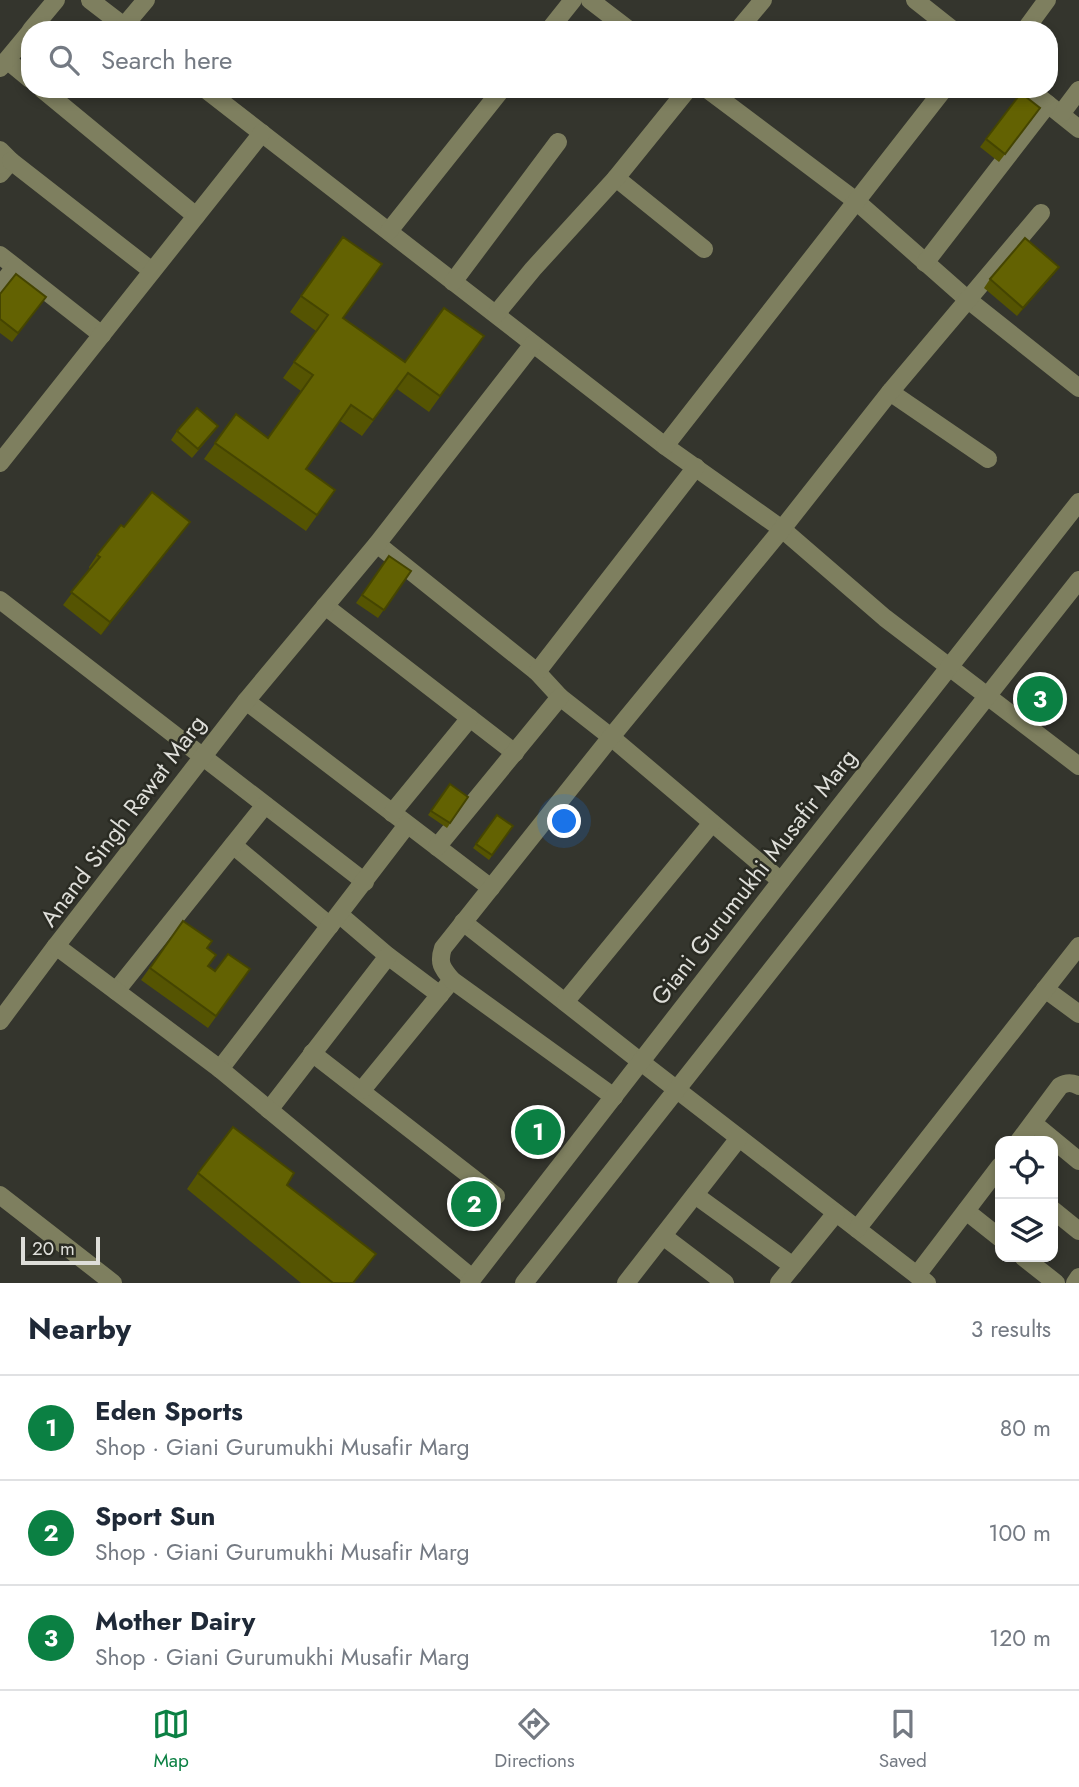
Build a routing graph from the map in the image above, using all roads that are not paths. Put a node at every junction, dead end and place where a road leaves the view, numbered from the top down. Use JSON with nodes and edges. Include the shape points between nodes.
{"nodes":[{"id":1,"x":55,"y":0,"type":"edge"},
{"id":2,"x":90,"y":0,"type":"edge"},
{"id":3,"x":146,"y":0,"type":"edge"},
{"id":4,"x":573,"y":0,"type":"edge"},
{"id":5,"x":590,"y":0,"type":"edge"},
{"id":6,"x":764,"y":0,"type":"edge"},
{"id":7,"x":915,"y":0,"type":"edge"},
{"id":8,"x":1047,"y":0,"type":"edge"},
{"id":9,"x":39,"y":21,"type":"edge"},
{"id":10,"x":117,"y":21,"type":"edge"},
{"id":11,"x":131,"y":21,"type":"edge"},
{"id":12,"x":557,"y":21,"type":"edge"},
{"id":13,"x":617,"y":21,"type":"edge"},
{"id":14,"x":746,"y":21,"type":"edge"},
{"id":15,"x":942,"y":21,"type":"edge"},
{"id":16,"x":1032,"y":21,"type":"edge"},
{"id":17,"x":21,"y":43,"type":"edge"},
{"id":18,"x":3,"y":64,"type":"edge"},
{"id":19,"x":21,"y":74,"type":"edge"},
{"id":20,"x":1079,"y":89,"type":"edge"},
{"id":21,"x":53,"y":98,"type":"edge"},
{"id":22,"x":217,"y":98,"type":"edge"},
{"id":23,"x":495,"y":98,"type":"edge"},
{"id":24,"x":681,"y":98,"type":"edge"},
{"id":25,"x":719,"y":98,"type":"edge"},
{"id":26,"x":937,"y":98,"type":"edge"},
{"id":27,"x":1040,"y":98,"type":"edge"},
{"id":28,"x":1054,"y":109,"type":"junction"},
{"id":29,"x":1079,"y":128,"type":"edge"},
{"id":30,"x":262,"y":133,"type":"junction"},
{"id":31,"x":558,"y":142,"type":"dead end"},
{"id":32,"x":4,"y":162,"type":"edge"},
{"id":33,"x":617,"y":178,"type":"junction"},
{"id":34,"x":856,"y":201,"type":"junction"},
{"id":35,"x":1041,"y":213,"type":"dead end"},
{"id":36,"x":196,"y":216,"type":"junction"},
{"id":37,"x":389,"y":231,"type":"junction"},
{"id":38,"x":704,"y":249,"type":"dead end"},
{"id":39,"x":0,"y":255,"type":"edge"},
{"id":40,"x":925,"y":263,"type":"junction"},
{"id":41,"x":15,"y":267,"type":"junction"},
{"id":42,"x":152,"y":271,"type":"junction"},
{"id":43,"x":453,"y":282,"type":"junction"},
{"id":44,"x":0,"y":286,"type":"edge"},
{"id":45,"x":967,"y":299,"type":"junction"},
{"id":46,"x":496,"y":314,"type":"junction"},
{"id":47,"x":102,"y":335,"type":"junction"},
{"id":48,"x":533,"y":344,"type":"junction"},
{"id":49,"x":1079,"y":388,"type":"edge"},
{"id":50,"x":890,"y":391,"type":"junction"},
{"id":51,"x":665,"y":446,"type":"junction"},
{"id":52,"x":988,"y":459,"type":"dead end"},
{"id":53,"x":0,"y":463,"type":"edge"},
{"id":54,"x":696,"y":467,"type":"junction"},
{"id":55,"x":1079,"y":502,"type":"edge"},
{"id":56,"x":782,"y":529,"type":"junction"},
{"id":57,"x":377,"y":544,"type":"junction"},
{"id":58,"x":1079,"y":580,"type":"edge"},
{"id":59,"x":0,"y":600,"type":"edge"},
{"id":60,"x":325,"y":606,"type":"junction"},
{"id":61,"x":950,"y":666,"type":"junction"},
{"id":62,"x":537,"y":673,"type":"junction"},
{"id":63,"x":988,"y":696,"type":"junction"},
{"id":64,"x":560,"y":697,"type":"junction"},
{"id":65,"x":246,"y":701,"type":"junction"},
{"id":66,"x":470,"y":718,"type":"junction"},
{"id":67,"x":611,"y":737,"type":"junction"},
{"id":68,"x":514,"y":753,"type":"junction"},
{"id":69,"x":203,"y":756,"type":"junction"},
{"id":70,"x":1079,"y":766,"type":"edge"},
{"id":71,"x":265,"y":805,"type":"junction"},
{"id":72,"x":391,"y":813,"type":"junction"},
{"id":73,"x":712,"y":823,"type":"junction"},
{"id":74,"x":407,"y":825,"type":"junction"},
{"id":75,"x":233,"y":845,"type":"junction"},
{"id":76,"x":437,"y":847,"type":"junction"},
{"id":77,"x":781,"y":881,"type":"junction"},
{"id":78,"x":365,"y":882,"type":"junction"},
{"id":79,"x":491,"y":888,"type":"junction"},
{"id":80,"x":335,"y":920,"type":"junction"},
{"id":81,"x":463,"y":922,"type":"junction"},
{"id":82,"x":56,"y":946,"type":"junction"},
{"id":83,"x":1079,"y":946,"type":"edge"},
{"id":84,"x":388,"y":956,"type":"junction"},
{"id":85,"x":452,"y":981,"type":"junction"},
{"id":86,"x":1045,"y":989,"type":"junction"},
{"id":87,"x":116,"y":991,"type":"junction"},
{"id":88,"x":440,"y":995,"type":"junction"},
{"id":89,"x":565,"y":1002,"type":"junction"},
{"id":90,"x":1079,"y":1014,"type":"edge"},
{"id":91,"x":0,"y":1021,"type":"edge"},
{"id":92,"x":312,"y":1053,"type":"junction"},
{"id":93,"x":641,"y":1062,"type":"junction"},
{"id":94,"x":220,"y":1069,"type":"junction"},
{"id":95,"x":1079,"y":1086,"type":"edge"},
{"id":96,"x":362,"y":1090,"type":"junction"},
{"id":97,"x":678,"y":1091,"type":"junction"},
{"id":98,"x":614,"y":1097,"type":"junction"},
{"id":99,"x":269,"y":1110,"type":"junction"},
{"id":100,"x":1033,"y":1123,"type":"junction"},
{"id":101,"x":1023,"y":1136,"type":"edge"},
{"id":102,"x":739,"y":1138,"type":"junction"},
{"id":103,"x":1079,"y":1161,"type":"edge"},
{"id":104,"x":995,"y":1174,"type":"edge"},
{"id":105,"x":0,"y":1195,"type":"edge"},
{"id":106,"x":695,"y":1195,"type":"junction"},
{"id":107,"x":496,"y":1196,"type":"dead end"},
{"id":108,"x":966,"y":1211,"type":"junction"},
{"id":109,"x":836,"y":1213,"type":"junction"},
{"id":110,"x":1058,"y":1214,"type":"edge"},
{"id":111,"x":857,"y":1229,"type":"junction"},
{"id":112,"x":1079,"y":1231,"type":"edge"},
{"id":113,"x":995,"y":1234,"type":"edge"},
{"id":114,"x":663,"y":1236,"type":"junction"},
{"id":115,"x":1029,"y":1262,"type":"edge"},
{"id":116,"x":793,"y":1266,"type":"junction"},
{"id":117,"x":1079,"y":1277,"type":"edge"},
{"id":118,"x":922,"y":1279,"type":"edge"},
{"id":119,"x":633,"y":1280,"type":"edge"},
{"id":120,"x":470,"y":1281,"type":"edge"},
{"id":121,"x":113,"y":1283,"type":"edge"},
{"id":122,"x":524,"y":1283,"type":"edge"},
{"id":123,"x":725,"y":1283,"type":"edge"},
{"id":124,"x":779,"y":1283,"type":"edge"},
{"id":125,"x":1056,"y":1283,"type":"edge"},
{"id":126,"x":1075,"y":1283,"type":"edge"}],
"edges":[{"from":1,"to":9,"type":"street"},
{"from":2,"to":10,"type":"street"},
{"from":3,"to":11,"type":"street"},
{"from":4,"to":12,"type":"street"},
{"from":5,"to":13,"type":"street"},
{"from":6,"to":14,"type":"street"},
{"from":7,"to":15,"type":"street"},
{"from":8,"to":16,"type":"street"},
{"from":17,"to":18,"type":"street"},
{"from":18,"to":19,"type":"street"},
{"from":20,"to":28,"type":"street"},
{"from":21,"to":36,"type":"street"},
{"from":22,"to":30,"type":"street"},
{"from":23,"to":37,"type":"street"},
{"from":24,"to":33,"type":"street"},
{"from":25,"to":34,"type":"street"},
{"from":26,"to":34,"type":"street"},
{"from":27,"to":28,"type":"street"},
{"from":28,"to":29,"type":"street"},
{"from":28,"to":40,"type":"street"},
{"from":30,"to":36,"type":"street"},
{"from":30,"to":37,"type":"street"},
{"from":31,"to":43,"type":"street"},
{"from":32,"to":42,"type":"street"},
{"from":33,"to":38,"type":"street"},
{"from":33,"to":46,"type":"street"},
{"from":34,"to":40,"type":"street"},
{"from":34,"to":51,"type":"street"},
{"from":35,"to":45,"type":"street"},
{"from":36,"to":42,"type":"street"},
{"from":37,"to":43,"type":"street"},
{"from":39,"to":41,"type":"street"},
{"from":40,"to":45,"type":"street"},
{"from":41,"to":44,"type":"street"},
{"from":41,"to":47,"type":"street"},
{"from":42,"to":47,"type":"street"},
{"from":43,"to":46,"type":"street"},
{"from":45,"to":49,"type":"street"},
{"from":45,"to":50,"type":"street"},
{"from":46,"to":48,"type":"street"},
{"from":47,"to":53,"type":"street"},
{"from":48,"to":51,"type":"street"},
{"from":48,"to":57,"type":"street","name":"Anand Singh Rawat Marg"},
{"from":50,"to":52,"type":"street"},
{"from":50,"to":56,"type":"street"},
{"from":51,"to":54,"type":"street"},
{"from":54,"to":56,"type":"street"},
{"from":54,"to":62,"type":"street"},
{"from":55,"to":61,"type":"street","name":"Giani Gurumukhi Musafir Marg"},
{"from":56,"to":61,"type":"street","via":[[885,618]]},
{"from":56,"to":67,"type":"street"},
{"from":57,"to":60,"type":"street","name":"Anand Singh Rawat Marg"},
{"from":57,"to":62,"type":"street"},
{"from":58,"to":63,"type":"street"},
{"from":59,"to":69,"type":"street"},
{"from":60,"to":65,"type":"street","name":"Anand Singh Rawat Marg"},
{"from":60,"to":66,"type":"street"},
{"from":61,"to":63,"type":"street"},
{"from":61,"to":77,"type":"street","name":"Giani Gurumukhi Musafir Marg"},
{"from":62,"to":64,"type":"street"},
{"from":63,"to":70,"type":"street"},
{"from":63,"to":97,"type":"street"},
{"from":64,"to":67,"type":"street"},
{"from":64,"to":68,"type":"street"},
{"from":65,"to":69,"type":"street","name":"Anand Singh Rawat Marg"},
{"from":65,"to":72,"type":"street"},
{"from":66,"to":68,"type":"street"},
{"from":66,"to":72,"type":"street"},
{"from":67,"to":73,"type":"street"},
{"from":67,"to":79,"type":"street"},
{"from":68,"to":76,"type":"street"},
{"from":69,"to":71,"type":"street"},
{"from":69,"to":82,"type":"street","name":"Anand Singh Rawat Marg"},
{"from":71,"to":75,"type":"street"},
{"from":71,"to":78,"type":"street"},
{"from":72,"to":74,"type":"street"},
{"from":73,"to":77,"type":"street"},
{"from":73,"to":89,"type":"street"},
{"from":74,"to":76,"type":"street"},
{"from":74,"to":78,"type":"street"},
{"from":75,"to":80,"type":"street"},
{"from":75,"to":87,"type":"street"},
{"from":76,"to":79,"type":"street"},
{"from":77,"to":93,"type":"street","name":"Giani Gurumukhi Musafir Marg"},
{"from":78,"to":80,"type":"street"},
{"from":79,"to":81,"type":"street"},
{"from":80,"to":84,"type":"street"},
{"from":80,"to":94,"type":"street"},
{"from":81,"to":85,"type":"street","via":[[440,959]]},
{"from":81,"to":89,"type":"street"},
{"from":82,"to":87,"type":"street","name":"Anand Singh Rawat Marg"},
{"from":82,"to":91,"type":"street"},
{"from":83,"to":86,"type":"street"},
{"from":84,"to":88,"type":"street"},
{"from":84,"to":92,"type":"street"},
{"from":85,"to":88,"type":"street"},
{"from":85,"to":98,"type":"street"},
{"from":86,"to":90,"type":"street"},
{"from":86,"to":111,"type":"street"},
{"from":87,"to":94,"type":"street","name":"Anand Singh Rawat Marg"},
{"from":88,"to":96,"type":"street"},
{"from":89,"to":93,"type":"street"},
{"from":92,"to":96,"type":"street"},
{"from":92,"to":99,"type":"street"},
{"from":93,"to":97,"type":"street"},
{"from":93,"to":98,"type":"street","name":"Giani Gurumukhi Musafir Marg"},
{"from":94,"to":99,"type":"street","name":"Anand Singh Rawat Marg"},
{"from":95,"to":100,"type":"street","via":[[1060,1086]]},
{"from":96,"to":107,"type":"street"},
{"from":97,"to":102,"type":"street"},
{"from":97,"to":122,"type":"street"},
{"from":98,"to":120,"type":"street","name":"Giani Gurumukhi Musafir Marg"},
{"from":99,"to":120,"type":"street","name":"Anand Singh Rawat Marg"},
{"from":100,"to":101,"type":"street"},
{"from":100,"to":103,"type":"street"},
{"from":102,"to":106,"type":"street"},
{"from":102,"to":109,"type":"street"},
{"from":104,"to":108,"type":"street"},
{"from":105,"to":121,"type":"street"},
{"from":106,"to":114,"type":"street"},
{"from":106,"to":116,"type":"street"},
{"from":108,"to":113,"type":"street"},
{"from":108,"to":118,"type":"street"},
{"from":109,"to":111,"type":"street"},
{"from":109,"to":116,"type":"street"},
{"from":110,"to":112,"type":"street"},
{"from":111,"to":118,"type":"street"},
{"from":114,"to":119,"type":"street"},
{"from":114,"to":123,"type":"street"},
{"from":115,"to":125,"type":"street"},
{"from":116,"to":124,"type":"street"},
{"from":117,"to":126,"type":"street"}]}
